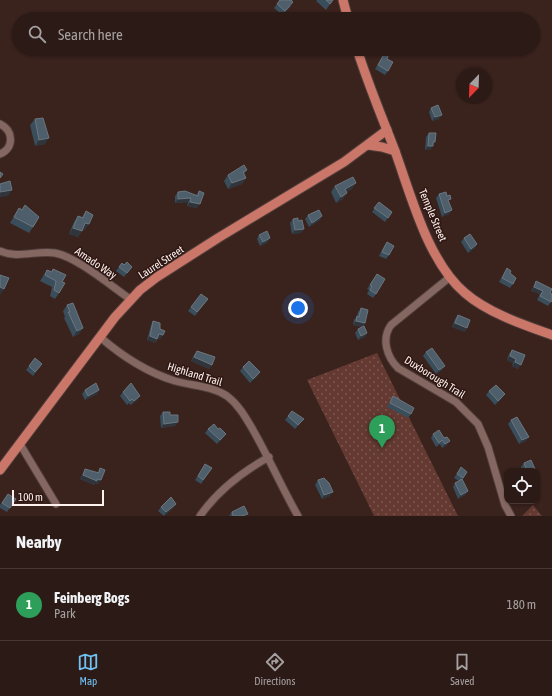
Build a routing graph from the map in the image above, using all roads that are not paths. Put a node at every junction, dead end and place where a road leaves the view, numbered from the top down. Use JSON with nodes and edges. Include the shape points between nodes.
{"nodes":[{"id":1,"x":343,"y":0,"type":"edge"},
{"id":2,"x":346,"y":12,"type":"edge"},
{"id":3,"x":360,"y":56,"type":"edge"},
{"id":4,"x":0,"y":124,"type":"edge"},
{"id":5,"x":387,"y":130,"type":"junction"},
{"id":6,"x":368,"y":145,"type":"junction"},
{"id":7,"x":395,"y":151,"type":"junction"},
{"id":8,"x":0,"y":154,"type":"edge"},
{"id":9,"x":0,"y":251,"type":"edge"},
{"id":10,"x":450,"y":277,"type":"junction"},
{"id":11,"x":130,"y":300,"type":"junction"},
{"id":12,"x":552,"y":335,"type":"edge"},
{"id":13,"x":100,"y":337,"type":"junction"},
{"id":14,"x":20,"y":444,"type":"junction"},
{"id":15,"x":269,"y":457,"type":"junction"},
{"id":16,"x":0,"y":470,"type":"edge"},
{"id":17,"x":56,"y":504,"type":"dead end"},
{"id":18,"x":200,"y":516,"type":"edge"},
{"id":19,"x":298,"y":516,"type":"edge"},
{"id":20,"x":511,"y":516,"type":"edge"}],
"edges":[{"from":1,"to":2,"type":"main road"},
{"from":3,"to":5,"type":"main road","name":"Temple Street"},
{"from":4,"to":8,"type":"street","via":[[9,130],[12,138],[9,148]]},
{"from":5,"to":6,"type":"main road","name":"Laurel Street"},
{"from":5,"to":7,"type":"main road","name":"Temple Street"},
{"from":6,"to":7,"type":"main road"},
{"from":6,"to":11,"type":"main road","name":"Laurel Street","via":[[157,277]]},
{"from":7,"to":10,"type":"main road","name":"Temple Street","via":[[422,224]]},
{"from":9,"to":11,"type":"street","name":"Amado Way","via":[[29,254],[53,252],[68,256]]},
{"from":10,"to":12,"type":"main road","name":"Temple Street","via":[[465,293],[488,308]]},
{"from":10,"to":20,"type":"street","name":"Duxborough Trail","via":[[391,325],[386,335],[388,353],[398,368],[448,396],[478,424]]},
{"from":11,"to":13,"type":"main road","name":"Laurel Street"},
{"from":13,"to":14,"type":"main road","name":"Laurel Street"},
{"from":13,"to":15,"type":"street","name":"Highland Trail","via":[[146,370],[227,396],[242,412]]},
{"from":14,"to":16,"type":"main road","name":"Laurel Street"},
{"from":14,"to":17,"type":"street"},
{"from":15,"to":18,"type":"street","via":[[233,480],[211,501]]},
{"from":15,"to":19,"type":"street","name":"Highland Trail"}]}
